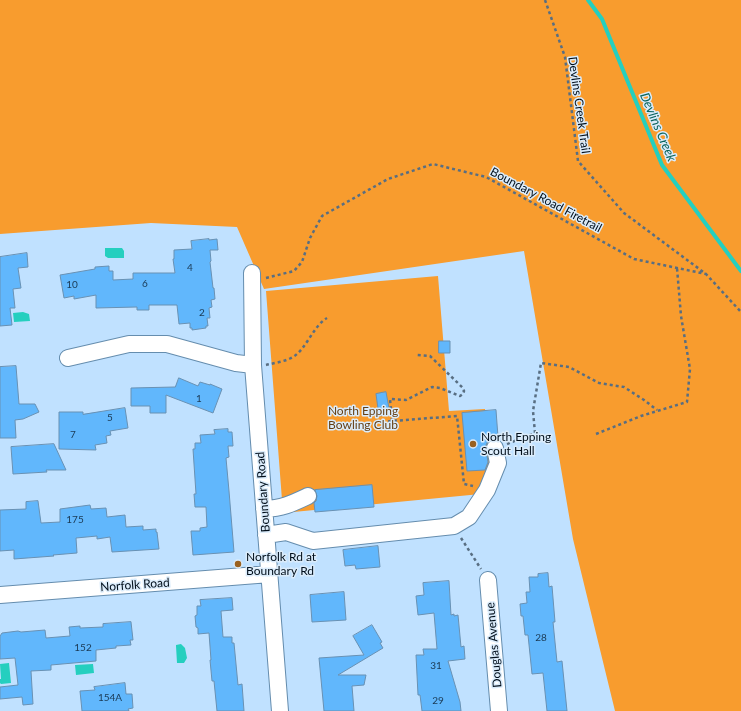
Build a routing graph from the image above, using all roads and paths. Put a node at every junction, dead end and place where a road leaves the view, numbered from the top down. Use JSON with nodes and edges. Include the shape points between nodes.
{"nodes":[{"id":1,"x":545,"y":0,"type":"edge"},
{"id":2,"x":677,"y":268,"type":"junction"},
{"id":3,"x":706,"y":274,"type":"junction"},
{"id":4,"x":252,"y":278,"type":"joint"},
{"id":5,"x":741,"y":312,"type":"edge"},
{"id":6,"x":327,"y":318,"type":"dead end"},
{"id":7,"x":417,"y":355,"type":"dead end"},
{"id":8,"x":68,"y":358,"type":"dead end"},
{"id":9,"x":253,"y":366,"type":"junction"},
{"id":10,"x":657,"y":410,"type":"junction"},
{"id":11,"x":392,"y":421,"type":"junction"},
{"id":12,"x":382,"y":422,"type":"dead end"},
{"id":13,"x":596,"y":434,"type":"dead end"},
{"id":14,"x":495,"y":448,"type":"joint"},
{"id":15,"x":487,"y":490,"type":"junction"},
{"id":16,"x":308,"y":496,"type":"dead end"},
{"id":17,"x":264,"y":509,"type":"junction"},
{"id":18,"x":454,"y":526,"type":"junction"},
{"id":19,"x":266,"y":534,"type":"junction"},
{"id":20,"x":270,"y":574,"type":"junction"},
{"id":21,"x":488,"y":580,"type":"joint"},
{"id":22,"x":0,"y":595,"type":"edge"},
{"id":23,"x":280,"y":711,"type":"edge"},
{"id":24,"x":499,"y":711,"type":"edge"}],
"edges":[{"from":1,"to":3,"type":"path","name":"Devlins Creek Trail","via":[[564,57],[578,161],[624,213]]},
{"from":2,"to":3,"type":"path","name":"Boundary Road Firetrail"},
{"from":2,"to":4,"type":"path","name":"Boundary Road Firetrail","via":[[634,258],[486,177],[433,164],[388,179],[322,216],[310,238],[302,262],[294,271]]},
{"from":2,"to":10,"type":"path","via":[[690,369],[687,402]]},
{"from":3,"to":5,"type":"path","name":"Devlins Creek Trail"},
{"from":4,"to":9,"type":"street","name":"Boundary Road"},
{"from":6,"to":9,"type":"path","via":[[321,322],[298,354]]},
{"from":7,"to":11,"type":"path","via":[[430,356],[463,388],[463,394],[460,396],[432,387],[406,400],[390,399]]},
{"from":8,"to":9,"type":"street","via":[[129,344],[167,344]]},
{"from":9,"to":17,"type":"street","name":"Boundary Road"},
{"from":10,"to":13,"type":"path"},
{"from":10,"to":14,"type":"path","via":[[624,387],[599,383],[569,366],[541,363],[533,411],[535,433]]},
{"from":11,"to":12,"type":"path"},
{"from":11,"to":15,"type":"path","via":[[457,416],[464,484]]},
{"from":14,"to":15,"type":"street","via":[[498,463]]},
{"from":15,"to":18,"type":"street","via":[[469,517]]},
{"from":16,"to":17,"type":"street","via":[[279,508]]},
{"from":17,"to":19,"type":"street","name":"Boundary Road"},
{"from":18,"to":19,"type":"street","via":[[313,541],[286,532]]},
{"from":18,"to":21,"type":"path"},
{"from":19,"to":20,"type":"street","name":"Boundary Road"},
{"from":20,"to":22,"type":"street","name":"Norfolk Road"},
{"from":20,"to":23,"type":"street","name":"Boundary Road"},
{"from":21,"to":24,"type":"street","name":"Douglas Avenue"}]}
